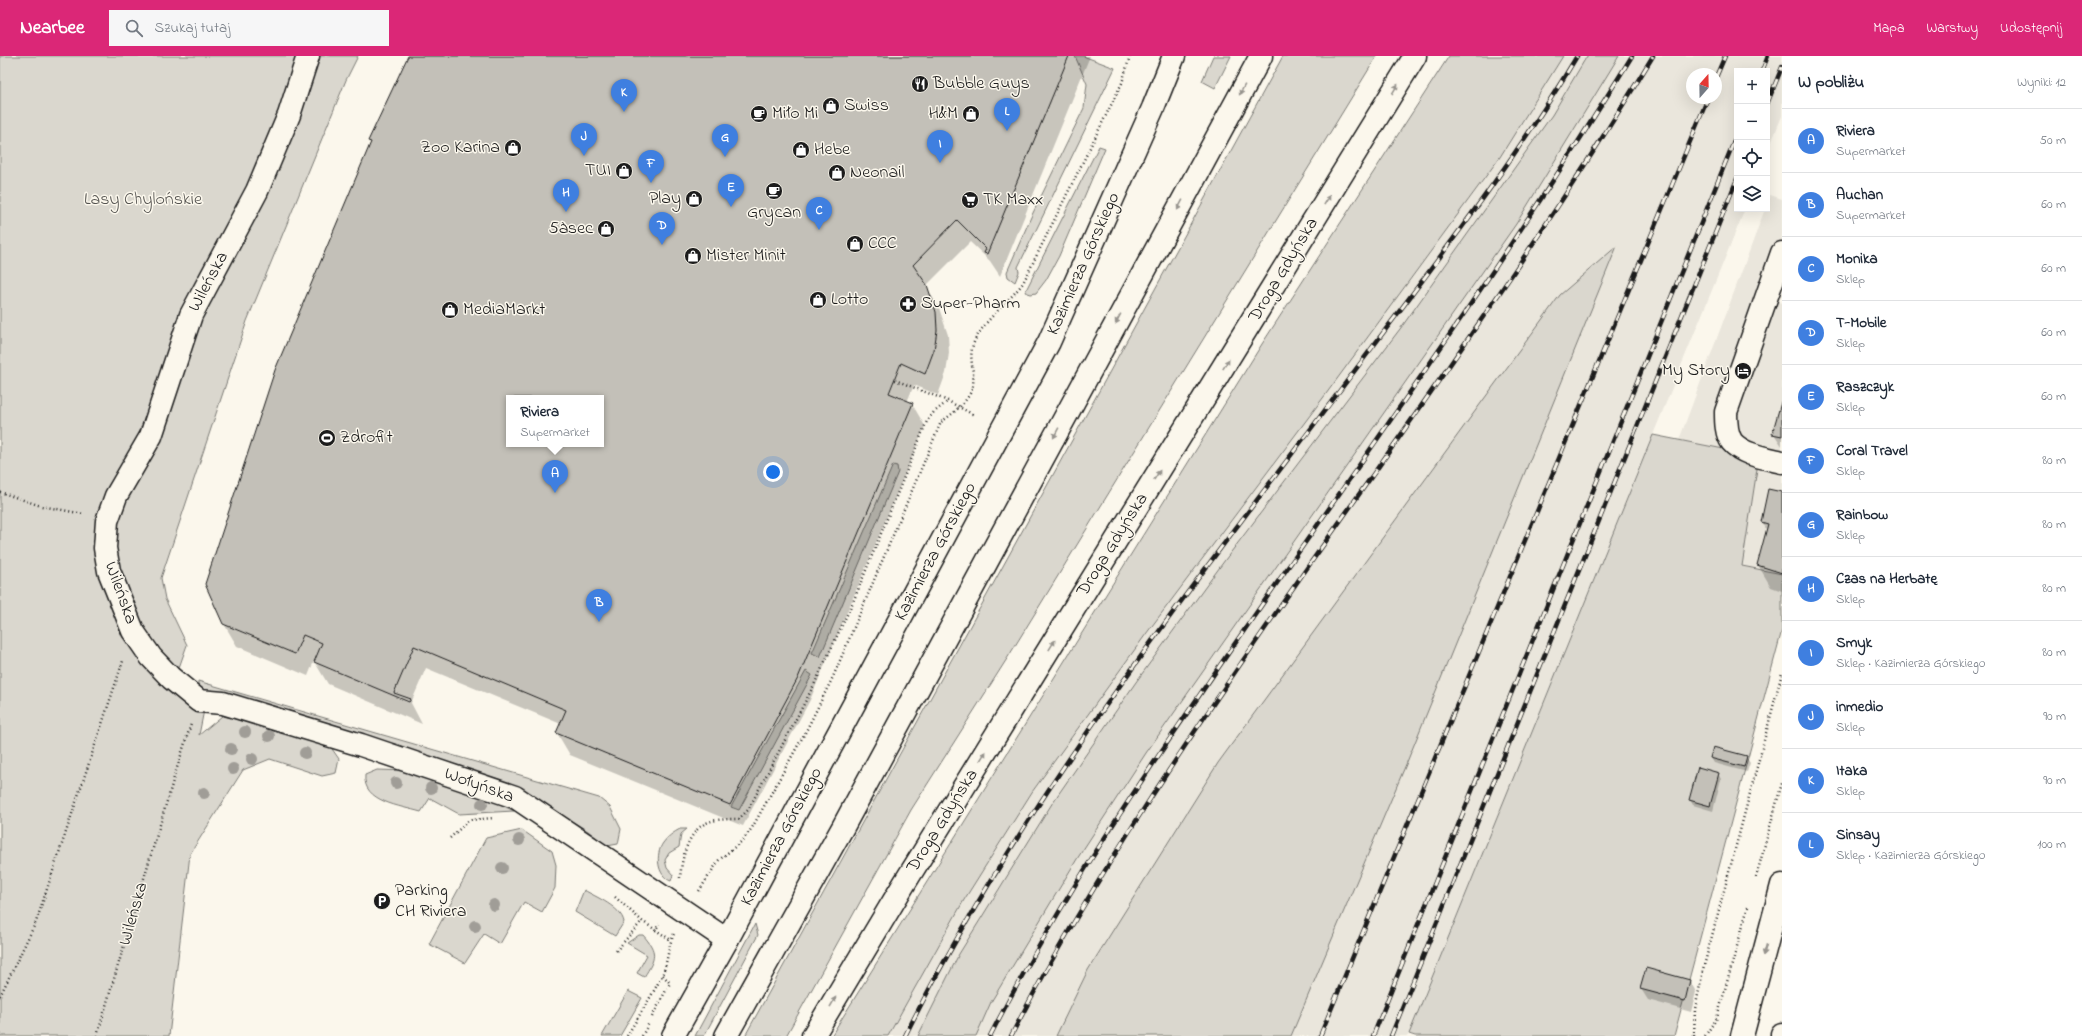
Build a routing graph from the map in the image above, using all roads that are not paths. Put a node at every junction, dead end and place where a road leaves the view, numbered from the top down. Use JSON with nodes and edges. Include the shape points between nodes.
{"nodes":[{"id":1,"x":308,"y":56,"type":"edge"},
{"id":2,"x":1174,"y":56,"type":"edge"},
{"id":3,"x":1261,"y":56,"type":"edge"},
{"id":4,"x":1415,"y":56,"type":"edge"},
{"id":5,"x":1782,"y":253,"type":"edge"},
{"id":6,"x":1782,"y":462,"type":"edge"},
{"id":7,"x":199,"y":701,"type":"joint"},
{"id":8,"x":1782,"y":885,"type":"edge"},
{"id":9,"x":727,"y":940,"type":"junction"},
{"id":10,"x":672,"y":1036,"type":"edge"},
{"id":11,"x":726,"y":1036,"type":"edge"},
{"id":12,"x":813,"y":1036,"type":"edge"},
{"id":13,"x":1742,"y":1036,"type":"edge"}],
"edges":[{"from":1,"to":7,"type":"main road","name":"Wileńska","via":[[289,115],[263,177],[191,315],[151,436],[116,496],[107,521],[105,548],[109,571],[133,631],[151,657]]},
{"from":2,"to":9,"type":"main road","name":"Kazimierza Górskiego","via":[[1049,342]]},
{"from":3,"to":11,"type":"main road","one_way":true,"via":[[843,827]]},
{"from":12,"to":4,"type":"main road","name":"Droga Gdyńska","one_way":true,"via":[[904,884]]},
{"from":5,"to":6,"type":"main road","via":[[1726,412],[1727,428],[1732,442],[1746,451]]},
{"from":7,"to":9,"type":"main road","name":"Wołyńska","via":[[223,703],[516,797]]},
{"from":8,"to":13,"type":"main road","one_way":true},
{"from":9,"to":10,"type":"main road","name":"Kazimierza Górskiego"}]}
